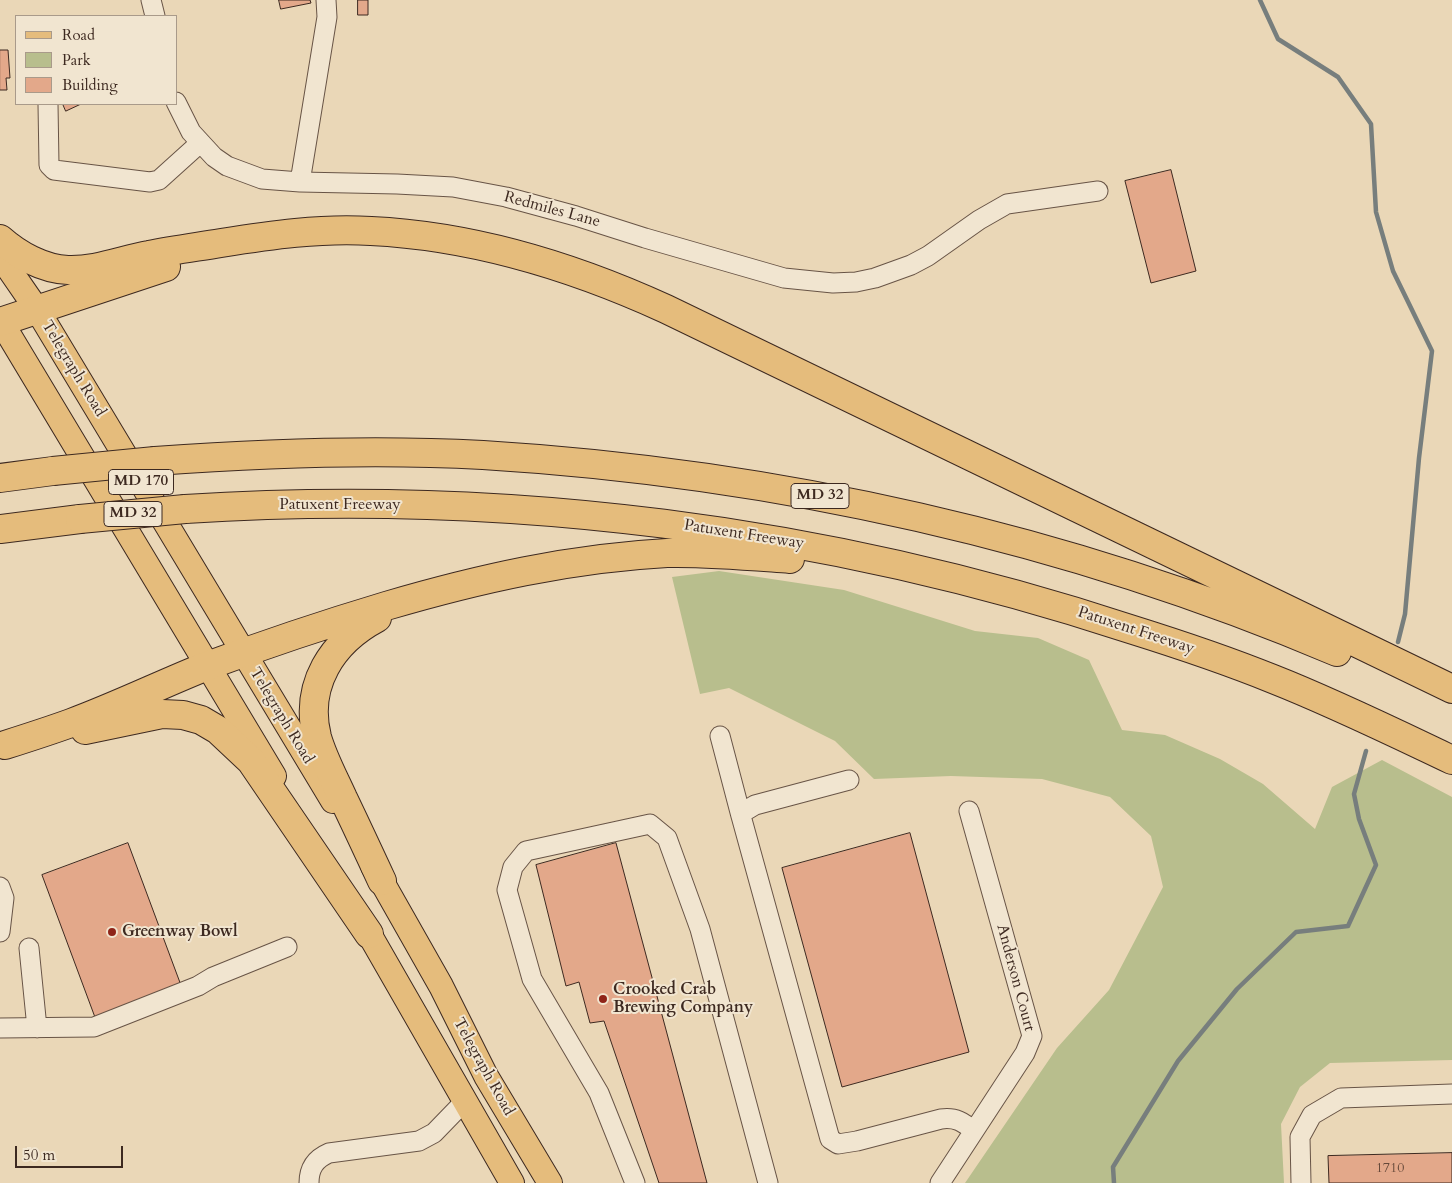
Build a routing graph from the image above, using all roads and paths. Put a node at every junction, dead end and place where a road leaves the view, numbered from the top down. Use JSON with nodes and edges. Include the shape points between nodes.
{"nodes":[{"id":1,"x":152,"y":0,"type":"edge"},
{"id":2,"x":326,"y":0,"type":"edge"},
{"id":3,"x":156,"y":15,"type":"edge"},
{"id":4,"x":48,"y":105,"type":"edge"},
{"id":5,"x":177,"y":105,"type":"edge"},
{"id":6,"x":200,"y":143,"type":"junction"},
{"id":7,"x":300,"y":182,"type":"junction"},
{"id":8,"x":1098,"y":191,"type":"dead end"},
{"id":9,"x":280,"y":234,"type":"junction"},
{"id":10,"x":0,"y":239,"type":"edge"},
{"id":11,"x":0,"y":256,"type":"edge"},
{"id":12,"x":38,"y":311,"type":"junction"},
{"id":13,"x":0,"y":322,"type":"edge"},
{"id":14,"x":0,"y":478,"type":"edge"},
{"id":15,"x":0,"y":529,"type":"edge"},
{"id":16,"x":432,"y":592,"type":"junction"},
{"id":17,"x":1076,"y":611,"type":"junction"},
{"id":18,"x":244,"y":654,"type":"junction"},
{"id":19,"x":208,"y":666,"type":"junction"},
{"id":20,"x":1452,"y":689,"type":"edge"},
{"id":21,"x":1452,"y":704,"type":"edge"},
{"id":22,"x":720,"y":736,"type":"dead end"},
{"id":23,"x":2,"y":746,"type":"edge"},
{"id":24,"x":1452,"y":760,"type":"edge"},
{"id":25,"x":849,"y":780,"type":"dead end"},
{"id":26,"x":969,"y":812,"type":"dead end"},
{"id":27,"x":741,"y":816,"type":"junction"},
{"id":28,"x":382,"y":881,"type":"junction"},
{"id":29,"x":0,"y":887,"type":"edge"},
{"id":30,"x":0,"y":932,"type":"edge"},
{"id":31,"x":370,"y":934,"type":"junction"},
{"id":32,"x":287,"y":947,"type":"dead end"},
{"id":33,"x":29,"y":948,"type":"dead end"},
{"id":34,"x":0,"y":1028,"type":"edge"},
{"id":35,"x":37,"y":1028,"type":"junction"},
{"id":36,"x":1452,"y":1094,"type":"edge"},
{"id":37,"x":465,"y":1101,"type":"junction"},
{"id":38,"x":974,"y":1130,"type":"junction"},
{"id":39,"x":487,"y":1141,"type":"junction"},
{"id":40,"x":309,"y":1183,"type":"edge"},
{"id":41,"x":512,"y":1183,"type":"edge"},
{"id":42,"x":525,"y":1183,"type":"edge"},
{"id":43,"x":550,"y":1183,"type":"edge"},
{"id":44,"x":635,"y":1183,"type":"edge"},
{"id":45,"x":768,"y":1183,"type":"edge"},
{"id":46,"x":940,"y":1183,"type":"edge"},
{"id":47,"x":1301,"y":1183,"type":"edge"}],
"edges":[{"from":1,"to":3,"type":"street"},
{"from":2,"to":7,"type":"street","via":[[327,17]]},
{"from":4,"to":6,"type":"street","via":[[48,165],[54,170],[150,182],[160,180]]},
{"from":5,"to":6,"type":"street","name":"Redmiles Lane"},
{"from":6,"to":7,"type":"street","name":"Redmiles Lane","via":[[227,166],[244,173],[262,179]]},
{"from":7,"to":8,"type":"street","name":"Redmiles Lane","via":[[453,187],[506,197],[784,278],[833,284],[875,278],[911,265],[1007,204]]},
{"from":9,"to":10,"type":"highway","via":[[67,270],[27,258]]},
{"from":9,"to":12,"type":"highway","via":[[155,271]]},
{"from":9,"to":20,"type":"highway","via":[[370,230],[469,242],[526,255],[621,288]]},
{"from":11,"to":12,"type":"main road","name":"Telegraph Road","number":"MD 170"},
{"from":12,"to":13,"type":"highway"},
{"from":12,"to":18,"type":"main road","name":"Telegraph Road","number":"MD 170"},
{"from":13,"to":19,"type":"main road","name":"Telegraph Road","number":"MD 170"},
{"from":14,"to":21,"type":"highway","number":"MD 32","bridge":true,"via":[[156,461],[280,454],[388,453],[481,455],[686,474],[810,494],[993,535],[1108,567],[1294,633]]},
{"from":15,"to":17,"type":"highway","name":"Patuxent Freeway","number":"MD 32","bridge":true,"via":[[243,506],[398,504],[558,512],[660,523],[827,549],[987,585]]},
{"from":16,"to":17,"type":"highway","via":[[531,569],[616,557],[669,553],[735,554],[805,561]]},
{"from":16,"to":18,"type":"highway","via":[[336,621]]},
{"from":16,"to":28,"type":"highway","via":[[368,622],[346,638],[323,670],[316,691],[314,717],[326,762]]},
{"from":17,"to":24,"type":"highway","name":"Patuxent Freeway","number":"MD 32","via":[[1182,645],[1272,679],[1365,718]]},
{"from":18,"to":19,"type":"highway"},
{"from":18,"to":28,"type":"main road","name":"Telegraph Road","number":"MD 170"},
{"from":19,"to":23,"type":"highway","via":[[72,723]]},
{"from":19,"to":31,"type":"main road","name":"Telegraph Road","number":"MD 170"},
{"from":22,"to":27,"type":"street"},
{"from":23,"to":31,"type":"highway","via":[[162,714],[201,720],[218,730],[251,761]]},
{"from":25,"to":27,"type":"street","via":[[755,804]]},
{"from":26,"to":38,"type":"street","name":"Anderson Court","via":[[1032,1036],[1025,1053]]},
{"from":27,"to":38,"type":"street","via":[[830,1139],[838,1144],[857,1141],[952,1118]]},
{"from":28,"to":43,"type":"main road","name":"Telegraph Road","number":"MD 170","via":[[486,1076]]},
{"from":29,"to":30,"type":"street","via":[[4,898]]},
{"from":31,"to":37,"type":"main road","name":"Telegraph Road","number":"MD 170"},
{"from":32,"to":35,"type":"street","via":[[94,1027]]},
{"from":33,"to":35,"type":"street"},
{"from":34,"to":35,"type":"street"},
{"from":36,"to":47,"type":"street","via":[[1341,1098],[1312,1115],[1300,1137]]},
{"from":37,"to":39,"type":"main road","name":"Telegraph Road","number":"MD 170"},
{"from":37,"to":40,"type":"street","via":[[434,1133],[419,1141],[329,1153],[319,1158],[310,1171]]},
{"from":38,"to":46,"type":"street","name":"Anderson Court"},
{"from":39,"to":41,"type":"main road","name":"Telegraph Road","number":"MD 170"},
{"from":39,"to":42,"type":"street"},
{"from":44,"to":45,"type":"street","via":[[599,1093],[532,979],[507,890],[512,868],[526,851],[650,824],[667,838],[700,929]]}]}
